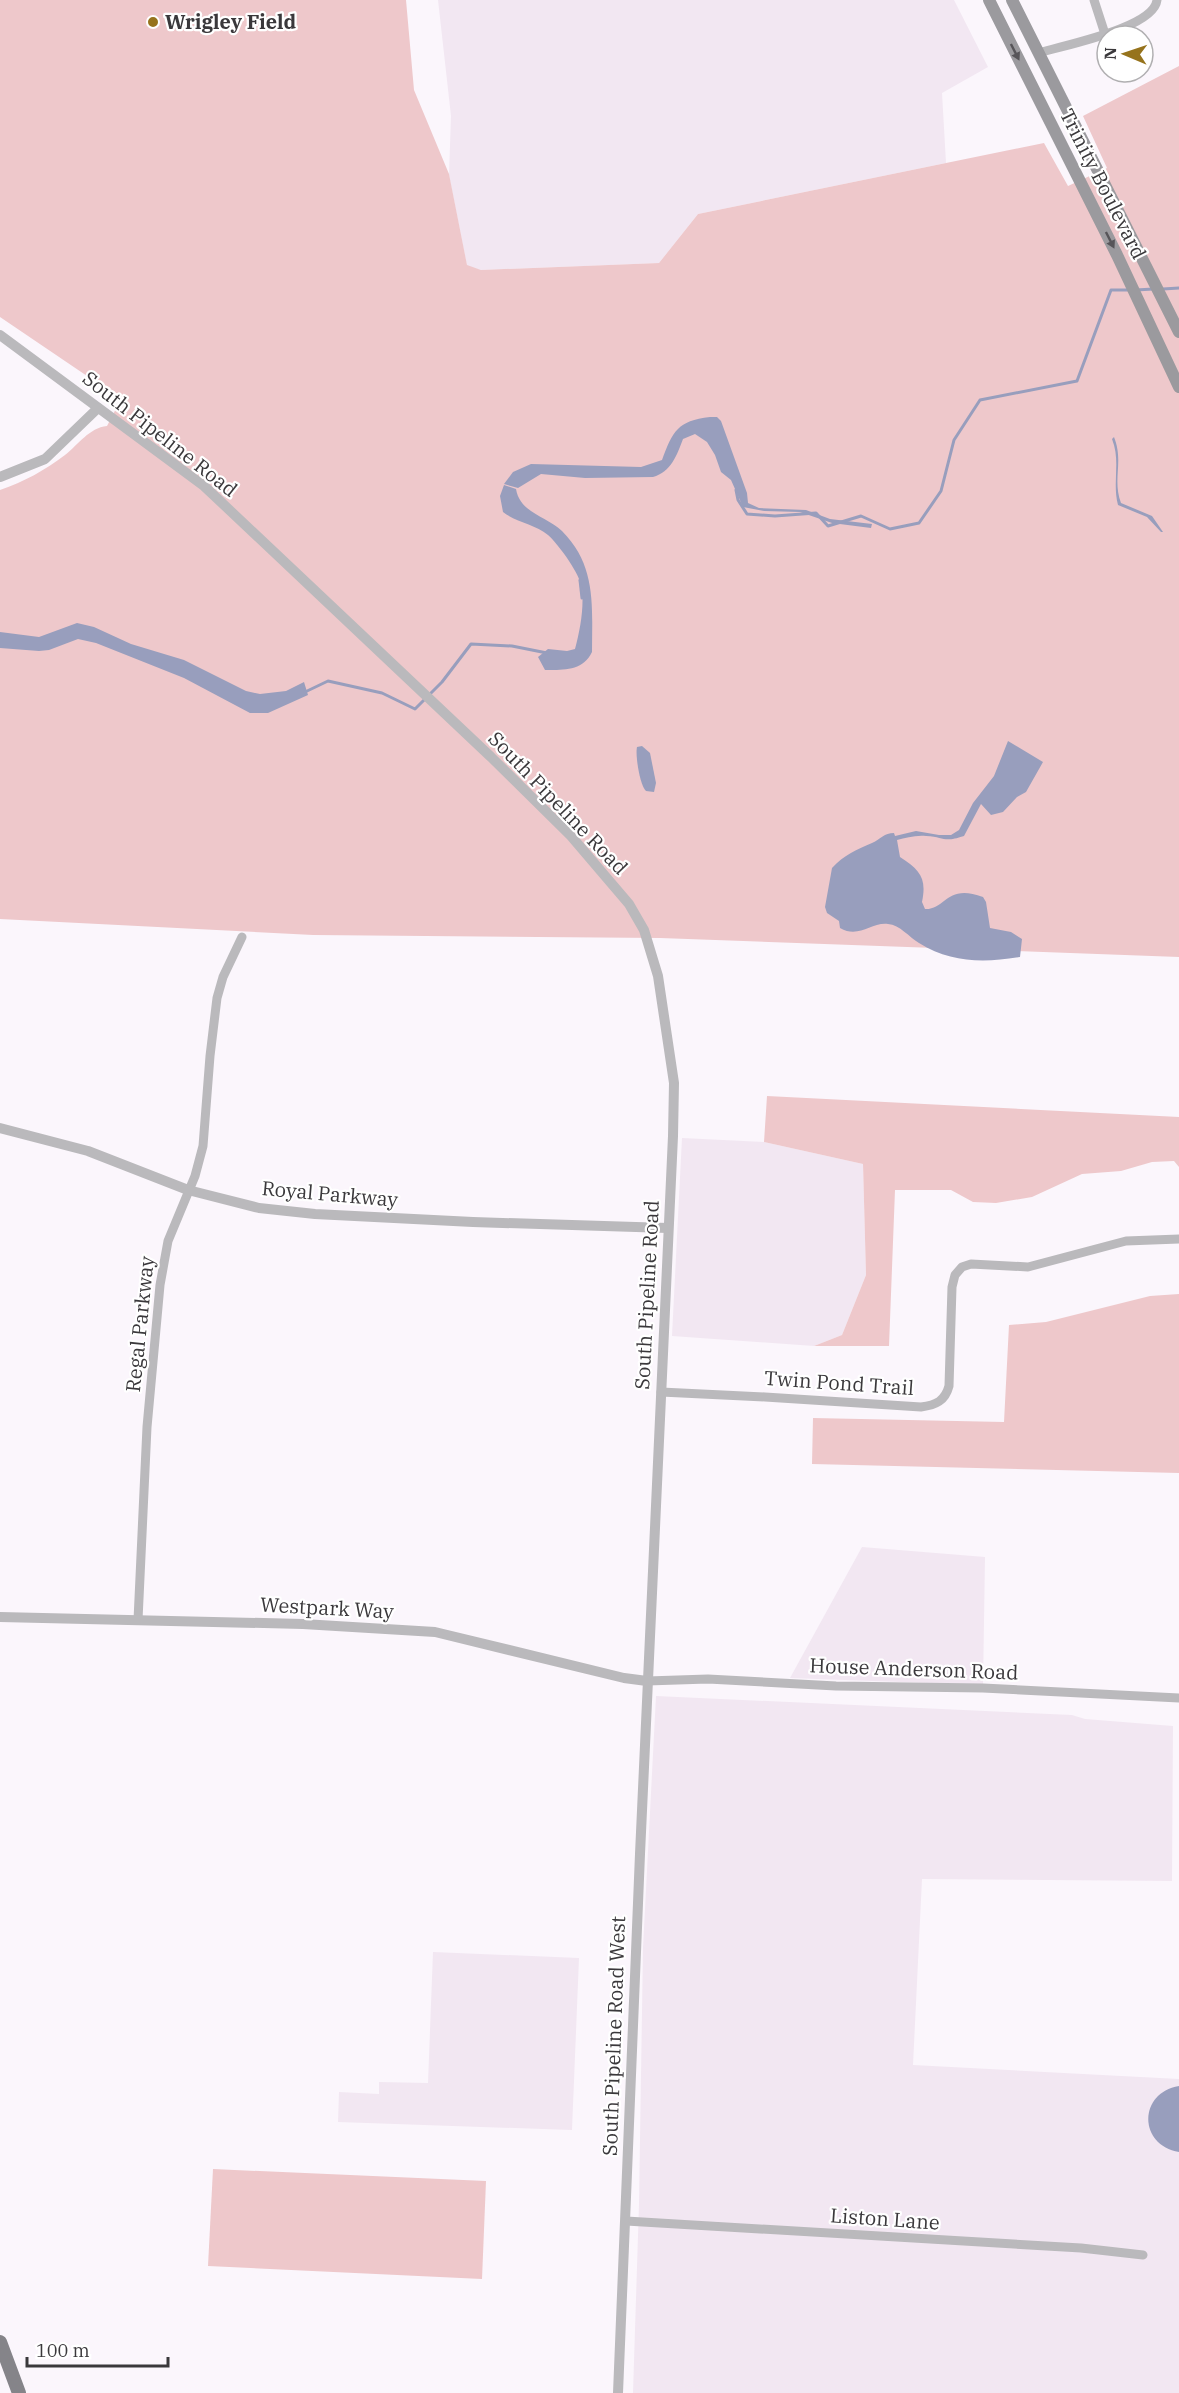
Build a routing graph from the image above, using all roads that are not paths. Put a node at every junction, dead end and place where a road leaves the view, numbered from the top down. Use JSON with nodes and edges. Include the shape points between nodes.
{"nodes":[{"id":1,"x":989,"y":0,"type":"edge"},
{"id":2,"x":1012,"y":0,"type":"edge"},
{"id":3,"x":1094,"y":0,"type":"edge"},
{"id":4,"x":1157,"y":0,"type":"edge"},
{"id":5,"x":1102,"y":24,"type":"edge"},
{"id":6,"x":1132,"y":24,"type":"edge"},
{"id":7,"x":1095,"y":37,"type":"edge"},
{"id":8,"x":1039,"y":53,"type":"junction"},
{"id":9,"x":1179,"y":332,"type":"edge"},
{"id":10,"x":0,"y":335,"type":"edge"},
{"id":11,"x":1179,"y":387,"type":"edge"},
{"id":12,"x":98,"y":408,"type":"junction"},
{"id":13,"x":0,"y":477,"type":"edge"},
{"id":14,"x":242,"y":937,"type":"dead end"},
{"id":15,"x":0,"y":1128,"type":"edge"},
{"id":16,"x":188,"y":1190,"type":"junction"},
{"id":17,"x":668,"y":1228,"type":"junction"},
{"id":18,"x":1179,"y":1239,"type":"edge"},
{"id":19,"x":661,"y":1392,"type":"junction"},
{"id":20,"x":0,"y":1617,"type":"edge"},
{"id":21,"x":138,"y":1620,"type":"junction"},
{"id":22,"x":647,"y":1681,"type":"junction"},
{"id":23,"x":1179,"y":1698,"type":"edge"},
{"id":24,"x":626,"y":2221,"type":"junction"},
{"id":25,"x":1143,"y":2255,"type":"dead end"},
{"id":26,"x":0,"y":2342,"type":"edge"},
{"id":27,"x":19,"y":2393,"type":"edge"},
{"id":28,"x":618,"y":2393,"type":"edge"}],
"edges":[{"from":1,"to":11,"type":"main road","name":"Trinity Boulevard","one_way":true},
{"from":2,"to":8,"type":"main road","name":"Trinity Boulevard"},
{"from":3,"to":5,"type":"street"},
{"from":4,"to":6,"type":"street","via":[[1152,12]]},
{"from":7,"to":8,"type":"street"},
{"from":8,"to":9,"type":"main road","name":"Trinity Boulevard"},
{"from":10,"to":12,"type":"street","name":"South Pipeline Road"},
{"from":12,"to":13,"type":"street","via":[[45,459]]},
{"from":12,"to":17,"type":"street","name":"South Pipeline Road","via":[[204,486],[230,510],[491,757],[571,836],[629,904],[650,945],[658,976],[674,1083]]},
{"from":14,"to":16,"type":"street","name":"Regal Parkway","via":[[223,976],[218,998],[203,1146]]},
{"from":15,"to":16,"type":"street","name":"Royal Parkway","via":[[87,1151]]},
{"from":16,"to":17,"type":"street","name":"Royal Parkway","via":[[259,1208],[315,1214]]},
{"from":16,"to":21,"type":"street","name":"Regal Parkway","via":[[168,1241],[160,1285],[147,1428]]},
{"from":17,"to":19,"type":"street","name":"South Pipeline Road"},
{"from":18,"to":19,"type":"street","name":"Twin Pond Trail","via":[[1126,1241],[1028,1267],[962,1267],[952,1287],[949,1386],[946,1395],[932,1406]]},
{"from":19,"to":22,"type":"street","name":"South Pipeline Road"},
{"from":20,"to":21,"type":"street","name":"Westpark Way"},
{"from":21,"to":22,"type":"street","name":"Westpark Way","via":[[435,1632]]},
{"from":22,"to":23,"type":"street","name":"House Anderson Road","via":[[708,1679]]},
{"from":22,"to":24,"type":"street","name":"South Pipeline Road West"},
{"from":24,"to":25,"type":"street","name":"Liston Lane"},
{"from":24,"to":28,"type":"street","name":"South Pipeline Road West"},
{"from":26,"to":27,"type":"main road"}]}
